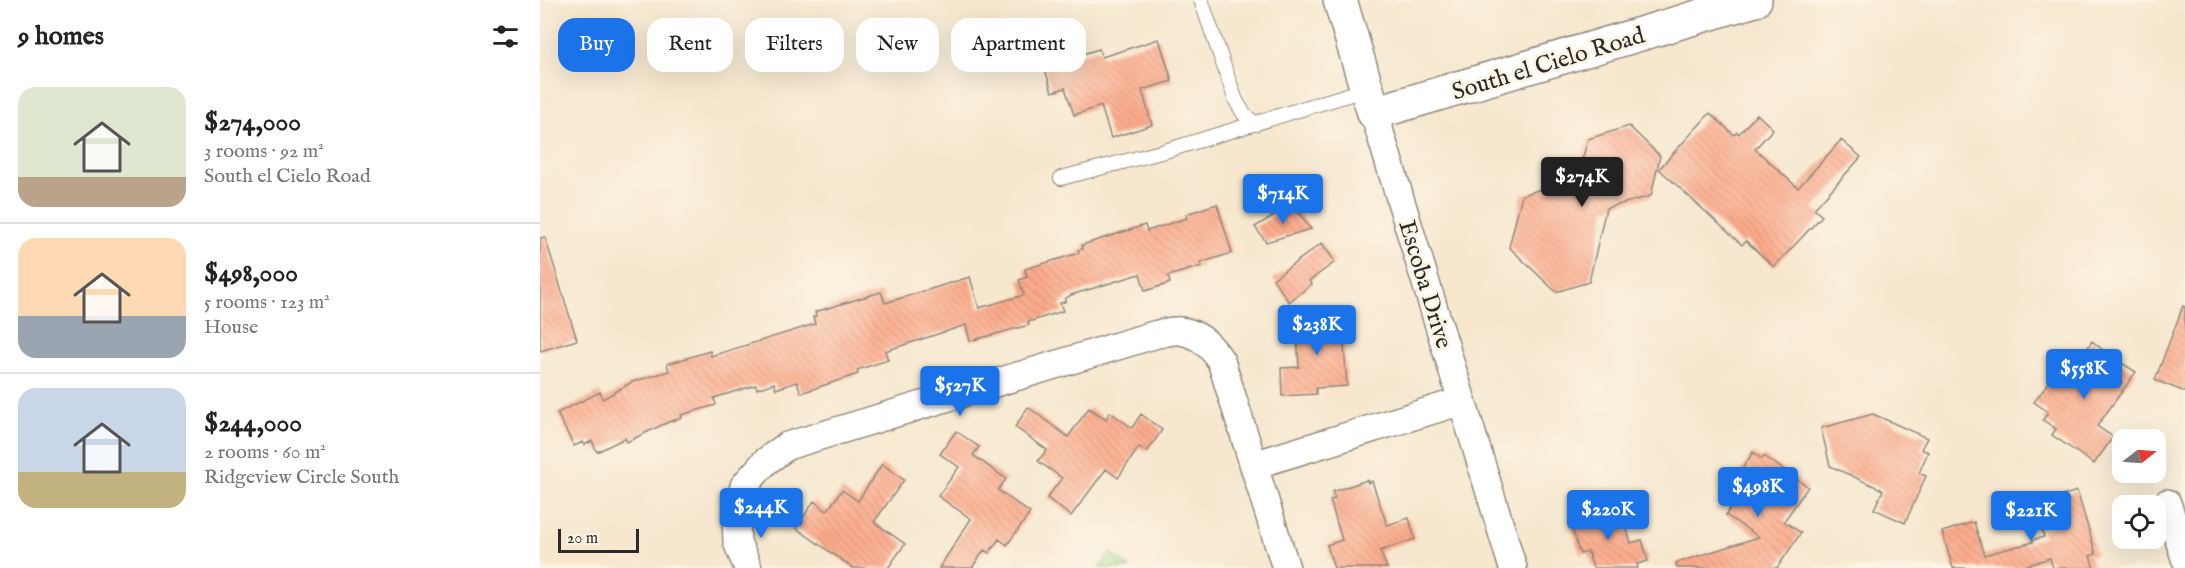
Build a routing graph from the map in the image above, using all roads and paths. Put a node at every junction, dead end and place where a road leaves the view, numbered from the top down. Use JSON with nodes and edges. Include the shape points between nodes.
{"nodes":[{"id":1,"x":1201,"y":0,"type":"edge"},
{"id":2,"x":1340,"y":0,"type":"edge"},
{"id":3,"x":1755,"y":0,"type":"edge"},
{"id":4,"x":1699,"y":8,"type":"edge"},
{"id":5,"x":1371,"y":101,"type":"junction"},
{"id":6,"x":1255,"y":124,"type":"junction"},
{"id":7,"x":1061,"y":178,"type":"dead end"},
{"id":8,"x":1462,"y":401,"type":"junction"},
{"id":9,"x":1254,"y":465,"type":"junction"},
{"id":10,"x":2167,"y":503,"type":"dead end"},
{"id":11,"x":2185,"y":558,"type":"edge"},
{"id":12,"x":748,"y":568,"type":"edge"},
{"id":13,"x":1286,"y":568,"type":"edge"},
{"id":14,"x":1513,"y":568,"type":"edge"}],
"edges":[{"from":1,"to":6,"type":"lane","via":[[1236,101]]},
{"from":2,"to":5,"type":"street","name":"Escoba Drive"},
{"from":3,"to":4,"type":"street","name":"South el Cielo Road"},
{"from":4,"to":5,"type":"street","name":"South el Cielo Road"},
{"from":5,"to":6,"type":"lane"},
{"from":5,"to":8,"type":"street","name":"Escoba Drive"},
{"from":6,"to":7,"type":"lane"},
{"from":8,"to":9,"type":"street"},
{"from":8,"to":14,"type":"street","name":"Escoba Drive"},
{"from":9,"to":12,"type":"street","via":[[1221,361],[1213,348],[1180,331],[1156,334],[787,446],[765,462],[744,486],[736,518],[737,542]]},
{"from":9,"to":13,"type":"street"},
{"from":10,"to":11,"type":"street"}]}
